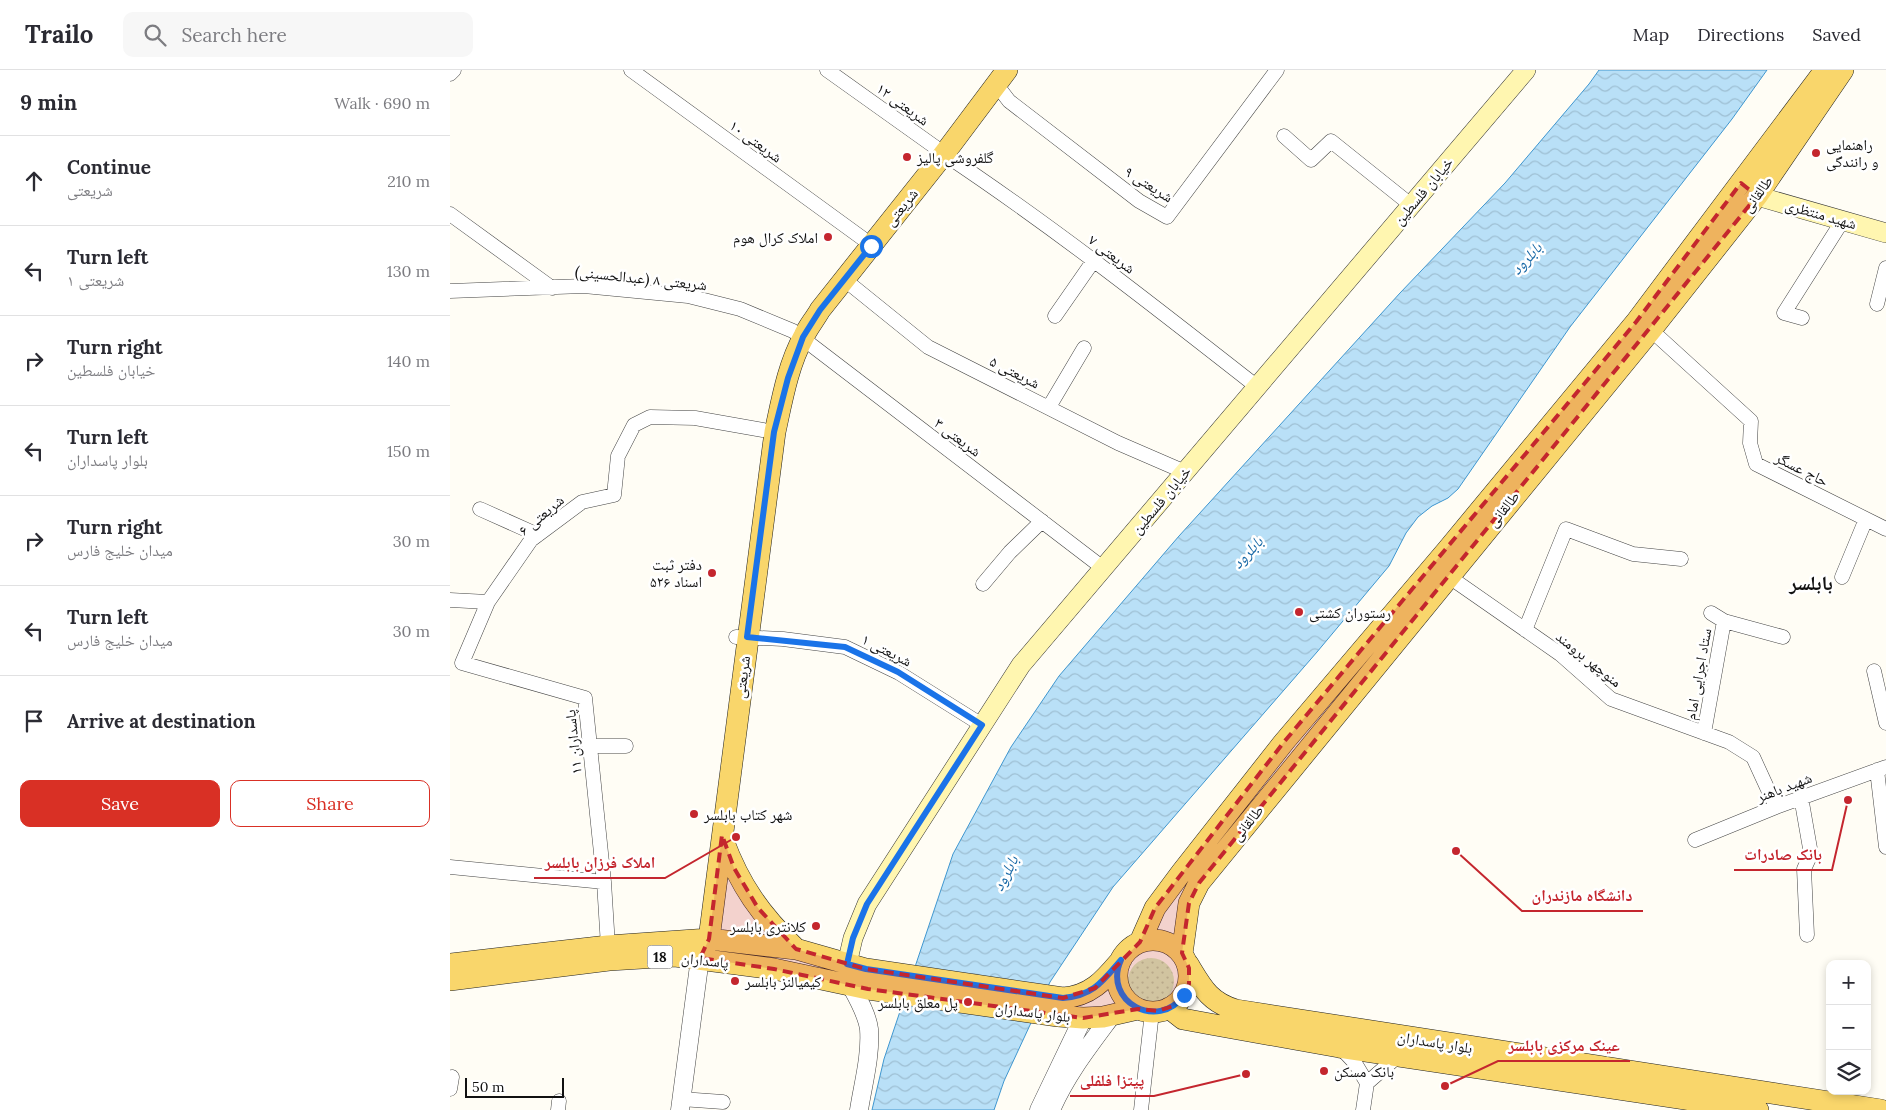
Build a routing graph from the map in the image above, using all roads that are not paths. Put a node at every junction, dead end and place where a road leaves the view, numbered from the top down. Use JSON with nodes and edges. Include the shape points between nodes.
{"nodes":[{"id":1,"x":454,"y":70,"type":"edge"},
{"id":2,"x":631,"y":70,"type":"edge"},
{"id":3,"x":827,"y":70,"type":"edge"},
{"id":4,"x":1278,"y":70,"type":"edge"},
{"id":5,"x":1526,"y":70,"type":"edge"},
{"id":6,"x":1825,"y":70,"type":"edge"},
{"id":7,"x":1844,"y":70,"type":"edge"},
{"id":8,"x":450,"y":74,"type":"edge"},
{"id":9,"x":999,"y":75,"type":"edge"},
{"id":10,"x":1284,"y":136,"type":"dead end"},
{"id":11,"x":939,"y":150,"type":"junction"},
{"id":12,"x":1749,"y":189,"type":"junction"},
{"id":13,"x":1411,"y":205,"type":"junction"},
{"id":14,"x":450,"y":214,"type":"edge"},
{"id":15,"x":1843,"y":220,"type":"junction"},
{"id":16,"x":1886,"y":233,"type":"edge"},
{"id":17,"x":862,"y":238,"type":"junction"},
{"id":18,"x":1094,"y":260,"type":"junction"},
{"id":19,"x":1886,"y":268,"type":"edge"},
{"id":20,"x":845,"y":280,"type":"junction"},
{"id":21,"x":552,"y":288,"type":"junction"},
{"id":22,"x":450,"y":291,"type":"edge"},
{"id":23,"x":1877,"y":304,"type":"dead end"},
{"id":24,"x":1055,"y":316,"type":"dead end"},
{"id":25,"x":1802,"y":318,"type":"dead end"},
{"id":26,"x":1651,"y":330,"type":"junction"},
{"id":27,"x":798,"y":335,"type":"junction"},
{"id":28,"x":1084,"y":348,"type":"dead end"},
{"id":29,"x":1256,"y":386,"type":"junction"},
{"id":30,"x":1049,"y":407,"type":"junction"},
{"id":31,"x":763,"y":430,"type":"junction"},
{"id":32,"x":1185,"y":472,"type":"junction"},
{"id":33,"x":480,"y":509,"type":"dead end"},
{"id":34,"x":1866,"y":519,"type":"junction"},
{"id":35,"x":1042,"y":521,"type":"junction"},
{"id":36,"x":1886,"y":528,"type":"edge"},
{"id":37,"x":538,"y":535,"type":"junction"},
{"id":38,"x":1681,"y":559,"type":"dead end"},
{"id":39,"x":1103,"y":568,"type":"junction"},
{"id":40,"x":1448,"y":576,"type":"junction"},
{"id":41,"x":1842,"y":576,"type":"dead end"},
{"id":42,"x":983,"y":584,"type":"dead end"},
{"id":43,"x":450,"y":600,"type":"edge"},
{"id":44,"x":488,"y":602,"type":"junction"},
{"id":45,"x":1711,"y":613,"type":"dead end"},
{"id":46,"x":1724,"y":621,"type":"junction"},
{"id":47,"x":1525,"y":630,"type":"junction"},
{"id":48,"x":742,"y":637,"type":"junction"},
{"id":49,"x":1782,"y":637,"type":"dead end"},
{"id":50,"x":1874,"y":671,"type":"dead end"},
{"id":51,"x":1886,"y":722,"type":"edge"},
{"id":52,"x":982,"y":725,"type":"junction"},
{"id":53,"x":1704,"y":733,"type":"junction"},
{"id":54,"x":589,"y":746,"type":"junction"},
{"id":55,"x":626,"y":746,"type":"dead end"},
{"id":56,"x":1881,"y":768,"type":"edge"},
{"id":57,"x":1801,"y":797,"type":"junction"},
{"id":58,"x":1776,"y":807,"type":"junction"},
{"id":59,"x":722,"y":835,"type":"junction"},
{"id":60,"x":1694,"y":840,"type":"dead end"},
{"id":61,"x":1886,"y":847,"type":"edge"},
{"id":62,"x":450,"y":867,"type":"edge"},
{"id":63,"x":604,"y":882,"type":"junction"},
{"id":64,"x":1156,"y":908,"type":"junction"},
{"id":65,"x":1186,"y":916,"type":"junction"},
{"id":66,"x":1807,"y":935,"type":"dead end"},
{"id":67,"x":1140,"y":942,"type":"junction"},
{"id":68,"x":702,"y":945,"type":"junction"},
{"id":69,"x":608,"y":946,"type":"junction"},
{"id":70,"x":796,"y":949,"type":"junction"},
{"id":71,"x":1185,"y":959,"type":"junction"},
{"id":72,"x":1121,"y":960,"type":"junction"},
{"id":73,"x":450,"y":964,"type":"edge"},
{"id":74,"x":858,"y":977,"type":"junction"},
{"id":75,"x":450,"y":980,"type":"edge"},
{"id":76,"x":1060,"y":1007,"type":"junction"},
{"id":77,"x":1153,"y":1010,"type":"junction"},
{"id":78,"x":1112,"y":1015,"type":"junction"},
{"id":79,"x":1083,"y":1018,"type":"junction"},
{"id":80,"x":1339,"y":1047,"type":"junction"},
{"id":81,"x":1398,"y":1056,"type":"junction"},
{"id":82,"x":1367,"y":1083,"type":"junction"},
{"id":83,"x":723,"y":1102,"type":"dead end"},
{"id":84,"x":680,"y":1104,"type":"edge"},
{"id":85,"x":858,"y":1110,"type":"edge"},
{"id":86,"x":1039,"y":1110,"type":"edge"},
{"id":87,"x":1051,"y":1110,"type":"edge"},
{"id":88,"x":1141,"y":1110,"type":"edge"},
{"id":89,"x":1363,"y":1110,"type":"edge"},
{"id":90,"x":1751,"y":1110,"type":"edge"},
{"id":91,"x":1881,"y":1110,"type":"edge"}],
"edges":[{"from":1,"to":8,"type":"street"},
{"from":2,"to":17,"type":"street","name":"شریعتی ۱۰"},
{"from":3,"to":11,"type":"street","name":"شریعتی ۱۲"},
{"from":4,"to":9,"type":"street","name":"شریعتی ۹","via":[[1167,217],[1139,201],[1009,101]]},
{"from":5,"to":13,"type":"main road","name":"خیابان فلسطین"},
{"from":6,"to":12,"type":"main road","name":"طالقانی"},
{"from":7,"to":12,"type":"main road","name":"طالقانی"},
{"from":9,"to":11,"type":"main road","name":"شریعتی"},
{"from":10,"to":13,"type":"street","via":[[1311,160],[1331,141]]},
{"from":11,"to":17,"type":"main road","name":"شریعتی"},
{"from":11,"to":18,"type":"street","name":"شریعتی ۷"},
{"from":11,"to":20,"type":"main road","name":"شریعتی"},
{"from":12,"to":15,"type":"main road","name":"شهید منتظری"},
{"from":12,"to":26,"type":"main road","name":"طالقانی"},
{"from":12,"to":64,"type":"main road","name":"طالقانی","via":[[1284,742]]},
{"from":13,"to":29,"type":"main road","name":"خیابان فلسطین"},
{"from":14,"to":21,"type":"street"},
{"from":15,"to":16,"type":"main road","name":"شهید منتظری"},
{"from":15,"to":25,"type":"street","via":[[1784,313]]},
{"from":17,"to":27,"type":"main road","name":"شریعتی","via":[[811,303]]},
{"from":18,"to":24,"type":"street"},
{"from":18,"to":29,"type":"street","name":"شریعتی ۷"},
{"from":19,"to":23,"type":"street"},
{"from":20,"to":27,"type":"main road","name":"شریعتی"},
{"from":20,"to":30,"type":"street","name":"شریعتی ۵","via":[[928,347]]},
{"from":21,"to":22,"type":"street","name":"شریعتی ۸ (عبدالحسینی)"},
{"from":21,"to":27,"type":"street","name":"شریعتی ۸ (عبدالحسینی)","via":[[584,286],[688,296],[740,309]]},
{"from":26,"to":34,"type":"street","name":"حاج عسگر","via":[[1751,421],[1750,443],[1756,464]]},
{"from":26,"to":40,"type":"main road","name":"طالقانی"},
{"from":27,"to":31,"type":"main road","name":"شریعتی","via":[[772,389]]},
{"from":27,"to":35,"type":"street","name":"شریعتی ۳"},
{"from":27,"to":48,"type":"main road","name":"شریعتی","via":[[774,432]]},
{"from":28,"to":30,"type":"street"},
{"from":29,"to":32,"type":"main road","name":"خیابان فلسطین"},
{"from":30,"to":32,"type":"street","name":"شریعتی ۵","via":[[1118,443]]},
{"from":31,"to":37,"type":"street","name":"شریعتی ۶","via":[[695,418],[650,417],[634,425],[618,456],[614,495],[582,502]]},
{"from":31,"to":48,"type":"main road","name":"شریعتی"},
{"from":32,"to":39,"type":"main road","name":"خیابان فلسطین"},
{"from":33,"to":37,"type":"street"},
{"from":34,"to":36,"type":"street","name":"حاج عسگر"},
{"from":34,"to":41,"type":"street"},
{"from":35,"to":39,"type":"street","name":"شریعتی ۳"},
{"from":35,"to":42,"type":"street"},
{"from":37,"to":44,"type":"street","name":"شریعتی ۶","via":[[531,540]]},
{"from":38,"to":47,"type":"street","via":[[1633,554],[1566,529]]},
{"from":39,"to":52,"type":"main road","name":"خیابان فلسطین","via":[[1021,665]]},
{"from":40,"to":47,"type":"street","name":"منوچهر برومند"},
{"from":40,"to":65,"type":"main road","name":"طالقانی","via":[[1199,883]]},
{"from":43,"to":44,"type":"street"},
{"from":44,"to":54,"type":"street","name":"پاسداران ۱۱","via":[[462,663],[585,698]]},
{"from":45,"to":46,"type":"street"},
{"from":46,"to":49,"type":"street"},
{"from":46,"to":53,"type":"street","name":"ستاد اجرایی امام"},
{"from":47,"to":53,"type":"street","name":"منوچهر برومند","via":[[1560,654],[1610,699]]},
{"from":48,"to":52,"type":"street","name":"شریعتی ۱","via":[[845,647],[898,672]]},
{"from":48,"to":59,"type":"main road","name":"شریعتی"},
{"from":48,"to":68,"type":"main road","name":"شریعتی"},
{"from":50,"to":51,"type":"street"},
{"from":52,"to":74,"type":"main road","name":"خیابان فلسطین","via":[[867,904],[853,938]]},
{"from":53,"to":58,"type":"street","name":"منوچهر برومند","via":[[1729,742],[1753,757]]},
{"from":54,"to":55,"type":"street"},
{"from":54,"to":63,"type":"street","name":"پاسداران ۱۱"},
{"from":56,"to":57,"type":"street","name":"شهید باهنر"},
{"from":56,"to":61,"type":"street"},
{"from":57,"to":58,"type":"street","name":"شهید باهنر"},
{"from":57,"to":66,"type":"street","via":[[1811,854],[1804,869]]},
{"from":58,"to":60,"type":"street","name":"شهید باهنر"},
{"from":59,"to":68,"type":"main road","name":"شریعتی"},
{"from":59,"to":70,"type":"main road","via":[[734,868],[758,908]]},
{"from":62,"to":63,"type":"street"},
{"from":63,"to":69,"type":"street","name":"پاسداران ۱۱"},
{"from":64,"to":65,"type":"main road","via":[[1157,914],[1166,919],[1177,920]]},
{"from":64,"to":67,"type":"main road","name":"طالقانی"},
{"from":65,"to":71,"type":"main road","name":"طالقانی"},
{"from":67,"to":71,"type":"main road","via":[[1163,941]]},
{"from":67,"to":72,"type":"main road","via":[[1130,948]]},
{"from":68,"to":69,"type":"main road","name":"پاسداران","number":"18"},
{"from":68,"to":70,"type":"main road","name":"پاسداران","number":"18"},
{"from":68,"to":74,"type":"main road","name":"پاسداران","number":"18","via":[[774,969]]},
{"from":68,"to":75,"type":"main road","name":"پاسداران","number":"18","via":[[675,956],[609,960]]},
{"from":68,"to":84,"type":"street"},
{"from":69,"to":73,"type":"main road","name":"پاسداران","number":"18"},
{"from":70,"to":74,"type":"main road","name":"پاسداران","number":"18"},
{"from":71,"to":77,"type":"main road","via":[[1190,976],[1188,988],[1179,1001]]},
{"from":71,"to":91,"type":"main road","name":"بلوار پاسداران","via":[[1212,999],[1236,1010]]},
{"from":72,"to":76,"type":"main road","name":"بلوار پاسداران","via":[[1095,988]]},
{"from":72,"to":77,"type":"main road","via":[[1117,974],[1126,999]]},
{"from":74,"to":76,"type":"main road","name":"بلوار پاسداران"},
{"from":74,"to":85,"type":"street","via":[[862,1008],[869,1028]]},
{"from":76,"to":79,"type":"main road","name":"بلوار پاسداران"},
{"from":77,"to":78,"type":"main road","name":"بلوار پاسداران"},
{"from":77,"to":80,"type":"main road","name":"بلوار پاسداران","via":[[1191,1021]]},
{"from":77,"to":88,"type":"street"},
{"from":78,"to":79,"type":"main road","name":"بلوار پاسداران"},
{"from":78,"to":87,"type":"street","via":[[1075,1064]]},
{"from":79,"to":86,"type":"street"},
{"from":80,"to":81,"type":"main road","name":"بلوار پاسداران"},
{"from":80,"to":82,"type":"street","via":[[1355,1063]]},
{"from":81,"to":82,"type":"street"},
{"from":81,"to":90,"type":"main road","name":"بلوار پاسداران"},
{"from":82,"to":89,"type":"street"},
{"from":83,"to":84,"type":"street"}]}
